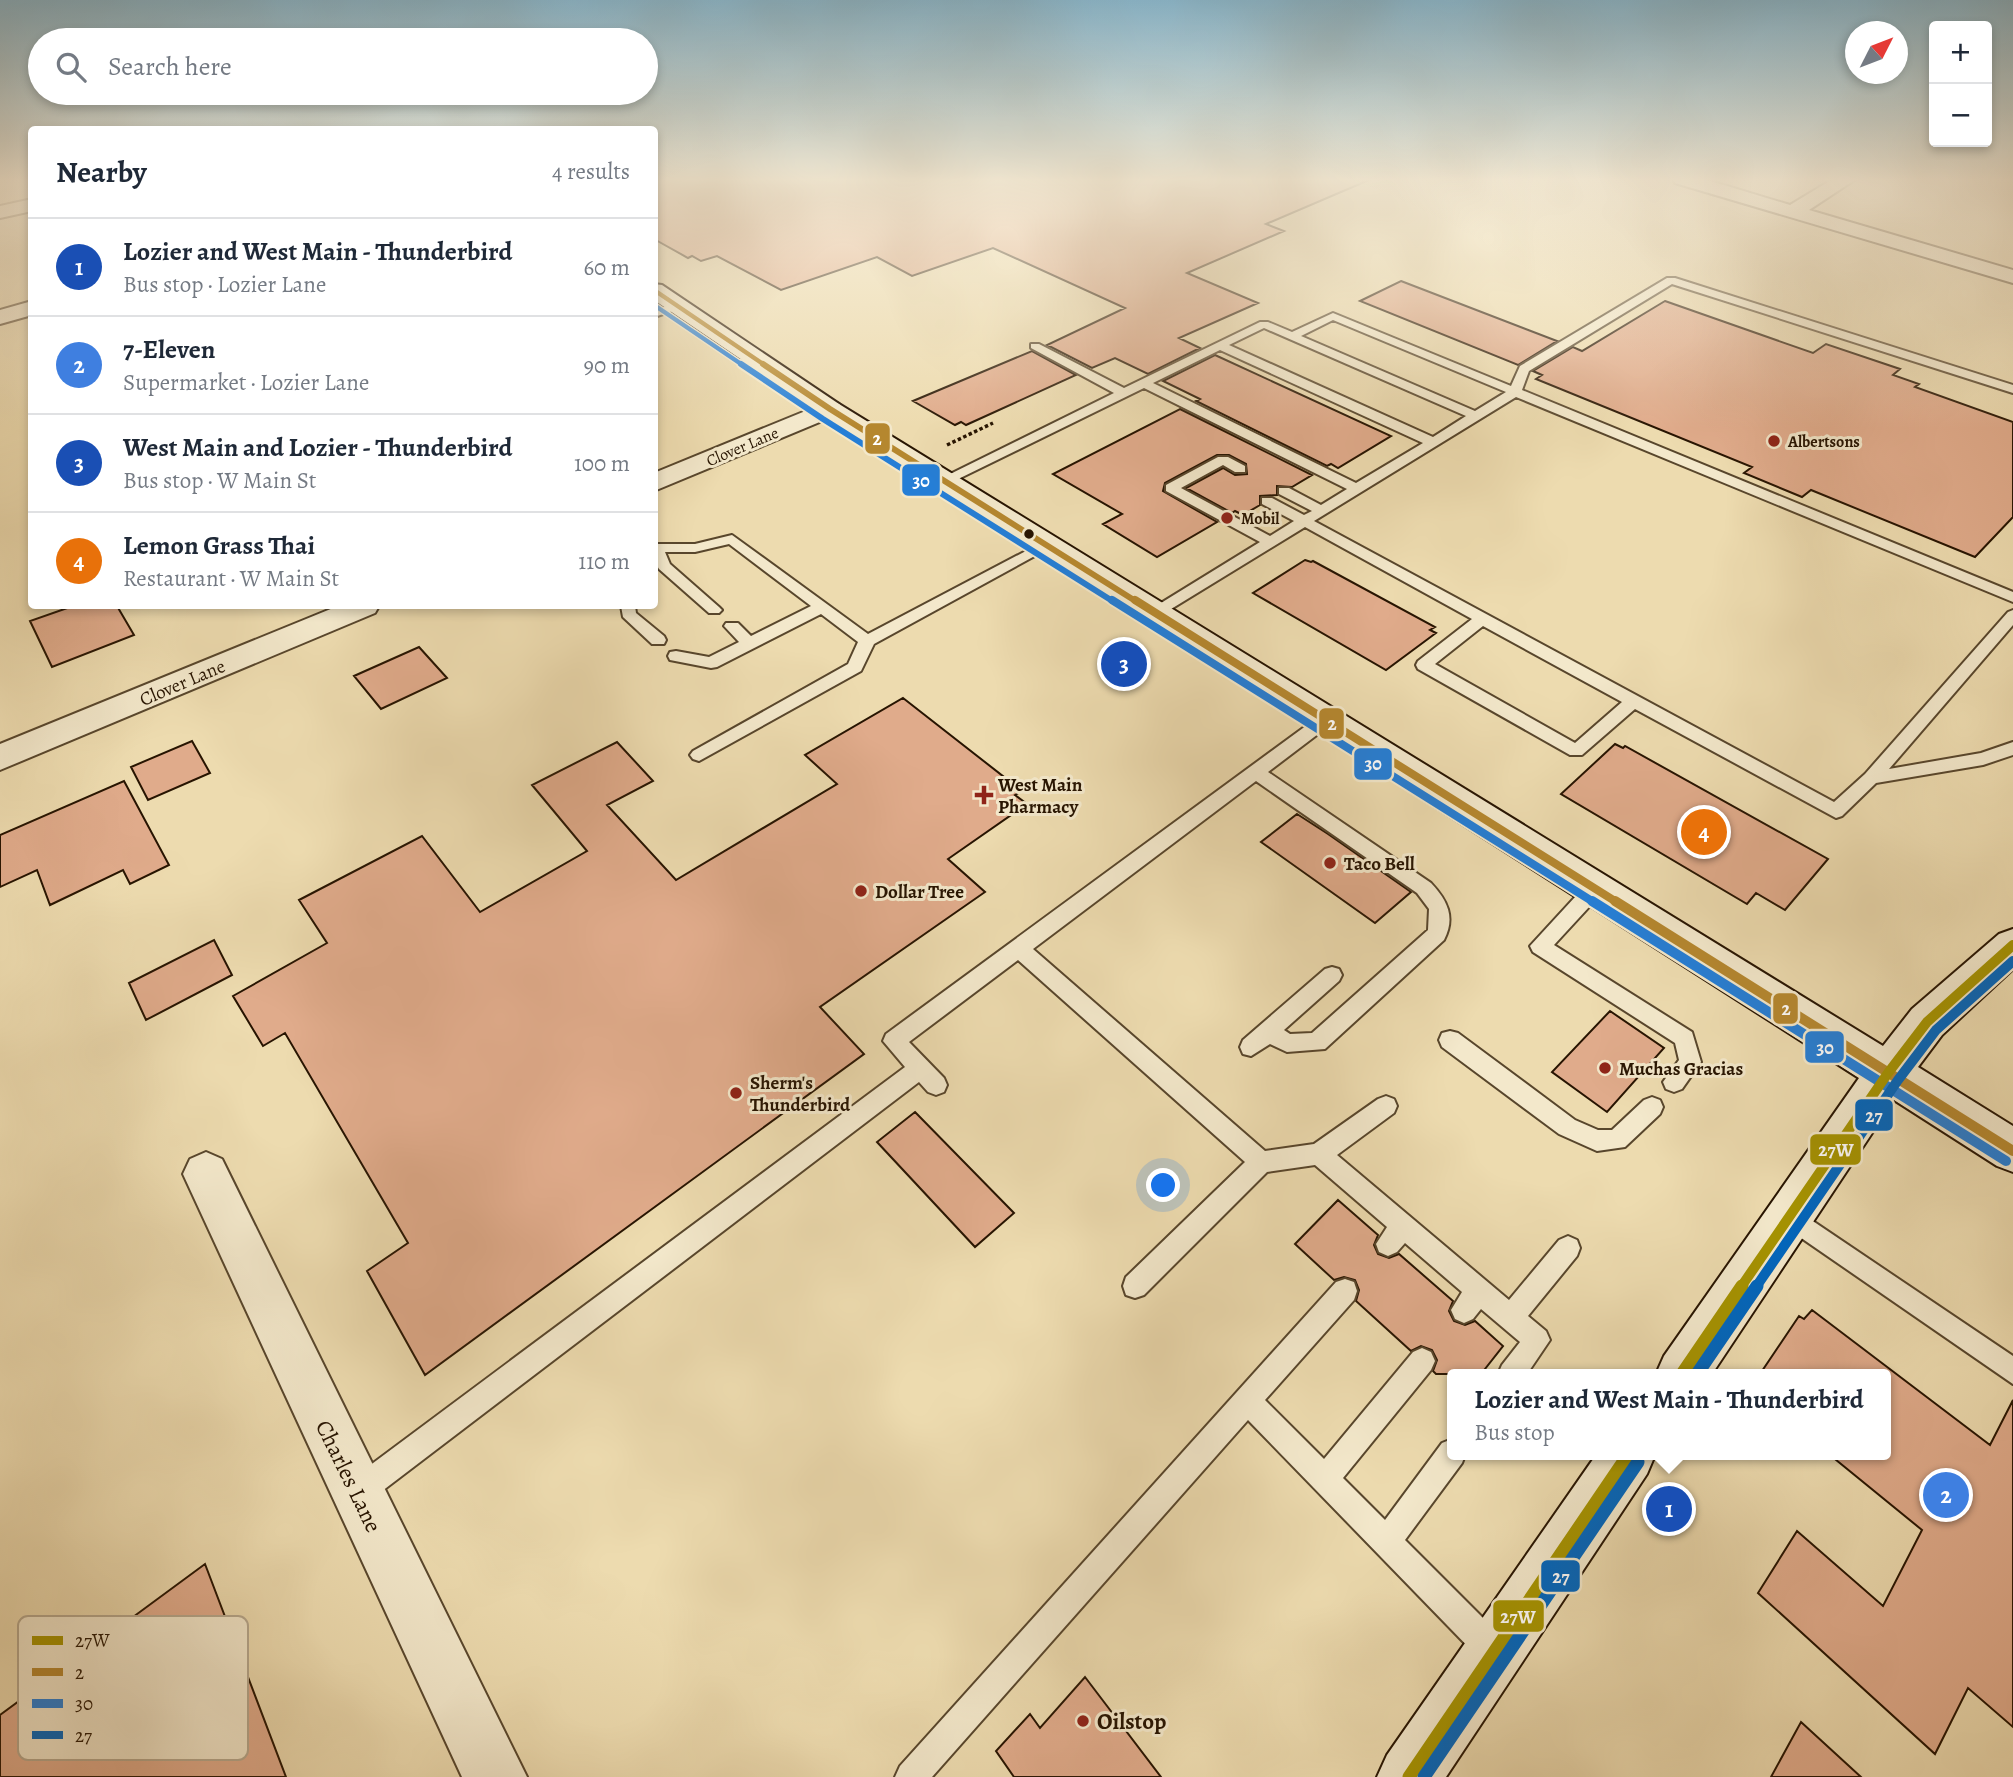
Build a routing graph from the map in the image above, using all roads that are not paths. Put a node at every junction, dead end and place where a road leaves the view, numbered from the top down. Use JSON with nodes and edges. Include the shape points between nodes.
{"nodes":[{"id":1,"x":1962,"y":262,"type":"edge"},
{"id":2,"x":2013,"y":277,"type":"edge"},
{"id":3,"x":658,"y":293,"type":"edge"},
{"id":4,"x":678,"y":306,"type":"junction"},
{"id":5,"x":658,"y":313,"type":"edge"},
{"id":6,"x":1293,"y":336,"type":"junction"},
{"id":7,"x":1035,"y":346,"type":"dead end"},
{"id":8,"x":1221,"y":346,"type":"junction"},
{"id":9,"x":1144,"y":383,"type":"junction"},
{"id":10,"x":2013,"y":389,"type":"edge"},
{"id":11,"x":1515,"y":392,"type":"junction"},
{"id":12,"x":1124,"y":393,"type":"junction"},
{"id":13,"x":830,"y":409,"type":"junction"},
{"id":14,"x":1476,"y":416,"type":"junction"},
{"id":15,"x":1433,"y":442,"type":"junction"},
{"id":16,"x":1206,"y":469,"type":"junction"},
{"id":17,"x":1240,"y":469,"type":"dead end"},
{"id":18,"x":1223,"y":478,"type":"dead end"},
{"id":19,"x":658,"y":481,"type":"edge"},
{"id":20,"x":943,"y":481,"type":"junction"},
{"id":21,"x":1357,"y":489,"type":"junction"},
{"id":22,"x":1284,"y":491,"type":"dead end"},
{"id":23,"x":1267,"y":501,"type":"dead end"},
{"id":24,"x":1321,"y":510,"type":"junction"},
{"id":25,"x":1305,"y":521,"type":"junction"},
{"id":26,"x":1271,"y":542,"type":"junction"},
{"id":27,"x":1046,"y":546,"type":"junction"},
{"id":28,"x":658,"y":548,"type":"edge"},
{"id":29,"x":659,"y":570,"type":"edge"},
{"id":30,"x":2013,"y":597,"type":"edge"},
{"id":31,"x":822,"y":607,"type":"junction"},
{"id":32,"x":357,"y":609,"type":"edge"},
{"id":33,"x":628,"y":609,"type":"edge"},
{"id":34,"x":714,"y":610,"type":"dead end"},
{"id":35,"x":1153,"y":614,"type":"junction"},
{"id":36,"x":2013,"y":615,"type":"edge"},
{"id":37,"x":1483,"y":618,"type":"junction"},
{"id":38,"x":732,"y":626,"type":"dead end"},
{"id":39,"x":658,"y":640,"type":"dead end"},
{"id":40,"x":867,"y":641,"type":"junction"},
{"id":41,"x":750,"y":644,"type":"junction"},
{"id":42,"x":676,"y":656,"type":"dead end"},
{"id":43,"x":1634,"y":700,"type":"junction"},
{"id":44,"x":1324,"y":721,"type":"junction"},
{"id":45,"x":2013,"y":748,"type":"edge"},
{"id":46,"x":699,"y":755,"type":"dead end"},
{"id":47,"x":0,"y":758,"type":"edge"},
{"id":48,"x":1255,"y":772,"type":"junction"},
{"id":49,"x":1871,"y":778,"type":"junction"},
{"id":50,"x":1594,"y":889,"type":"junction"},
{"id":51,"x":2013,"y":945,"type":"edge"},
{"id":52,"x":1018,"y":948,"type":"junction"},
{"id":53,"x":1332,"y":975,"type":"dead end"},
{"id":54,"x":1269,"y":1032,"type":"junction"},
{"id":55,"x":1450,"y":1040,"type":"dead end"},
{"id":56,"x":1251,"y":1047,"type":"dead end"},
{"id":57,"x":1888,"y":1073,"type":"junction"},
{"id":58,"x":1674,"y":1082,"type":"dead end"},
{"id":59,"x":1386,"y":1106,"type":"dead end"},
{"id":60,"x":1652,"y":1107,"type":"dead end"},
{"id":61,"x":2013,"y":1151,"type":"edge"},
{"id":62,"x":1319,"y":1154,"type":"junction"},
{"id":63,"x":1261,"y":1162,"type":"junction"},
{"id":64,"x":205,"y":1174,"type":"dead end"},
{"id":65,"x":1790,"y":1216,"type":"junction"},
{"id":66,"x":1568,"y":1248,"type":"dead end"},
{"id":67,"x":1135,"y":1286,"type":"dead end"},
{"id":68,"x":1480,"y":1290,"type":"junction"},
{"id":69,"x":1345,"y":1291,"type":"dead end"},
{"id":70,"x":1464,"y":1310,"type":"dead end"},
{"id":71,"x":1511,"y":1317,"type":"junction"},
{"id":72,"x":1422,"y":1361,"type":"dead end"},
{"id":73,"x":1515,"y":1369,"type":"edge"},
{"id":74,"x":1685,"y":1369,"type":"edge"},
{"id":75,"x":2013,"y":1371,"type":"edge"},
{"id":76,"x":1247,"y":1400,"type":"junction"},
{"id":77,"x":1447,"y":1460,"type":"edge"},
{"id":78,"x":1625,"y":1460,"type":"edge"},
{"id":79,"x":1325,"y":1479,"type":"junction"},
{"id":80,"x":357,"y":1493,"type":"junction"},
{"id":81,"x":1386,"y":1542,"type":"junction"},
{"id":82,"x":1494,"y":1651,"type":"junction"},
{"id":83,"x":495,"y":1777,"type":"edge"},
{"id":84,"x":911,"y":1777,"type":"edge"},
{"id":85,"x":1409,"y":1777,"type":"edge"}],
"edges":[{"from":1,"to":2,"type":"main road"},
{"from":3,"to":4,"type":"main road"},
{"from":4,"to":5,"type":"lane"},
{"from":4,"to":13,"type":"main road"},
{"from":6,"to":8,"type":"lane","via":[[1264,324]]},
{"from":6,"to":11,"type":"lane","via":[[1333,316]]},
{"from":6,"to":14,"type":"lane"},
{"from":7,"to":12,"type":"lane"},
{"from":8,"to":9,"type":"lane"},
{"from":8,"to":15,"type":"lane"},
{"from":9,"to":12,"type":"lane"},
{"from":9,"to":21,"type":"lane"},
{"from":10,"to":11,"type":"lane","via":[[1671,280],[1524,369]]},
{"from":11,"to":14,"type":"lane"},
{"from":11,"to":30,"type":"lane"},
{"from":12,"to":20,"type":"lane"},
{"from":13,"to":19,"type":"main road","name":"Clover Lane"},
{"from":13,"to":20,"type":"main road"},
{"from":14,"to":15,"type":"lane"},
{"from":15,"to":21,"type":"lane"},
{"from":16,"to":17,"type":"lane","via":[[1223,460]]},
{"from":16,"to":18,"type":"lane"},
{"from":16,"to":26,"type":"lane","via":[[1171,488]]},
{"from":20,"to":27,"type":"main road"},
{"from":21,"to":24,"type":"lane"},
{"from":22,"to":24,"type":"lane"},
{"from":23,"to":25,"type":"lane"},
{"from":24,"to":25,"type":"lane"},
{"from":25,"to":26,"type":"lane"},
{"from":25,"to":37,"type":"lane"},
{"from":26,"to":35,"type":"lane"},
{"from":27,"to":35,"type":"main road"},
{"from":27,"to":40,"type":"lane"},
{"from":28,"to":31,"type":"lane","via":[[695,548],[732,539]]},
{"from":29,"to":34,"type":"lane"},
{"from":31,"to":40,"type":"lane"},
{"from":31,"to":41,"type":"lane"},
{"from":32,"to":47,"type":"main road","name":"Clover Lane"},
{"from":33,"to":39,"type":"lane"},
{"from":35,"to":44,"type":"main road"},
{"from":36,"to":49,"type":"lane"},
{"from":37,"to":43,"type":"lane"},
{"from":37,"to":43,"type":"lane","via":[[1424,666],[1577,751]]},
{"from":38,"to":41,"type":"lane"},
{"from":40,"to":46,"type":"lane","via":[[855,667]]},
{"from":41,"to":42,"type":"lane","via":[[711,663]]},
{"from":43,"to":49,"type":"lane","via":[[1836,811]]},
{"from":44,"to":48,"type":"lane"},
{"from":44,"to":50,"type":"main road"},
{"from":45,"to":49,"type":"lane","via":[[1983,759]]},
{"from":48,"to":52,"type":"lane"},
{"from":48,"to":54,"type":"lane","via":[[1424,888],[1441,911],[1437,934],[1317,1042],[1287,1043]]},
{"from":50,"to":57,"type":"main road"},
{"from":50,"to":58,"type":"lane","via":[[1540,946],[1684,1038],[1690,1062]]},
{"from":51,"to":57,"type":"main road","via":[[1927,1022]]},
{"from":52,"to":63,"type":"lane"},
{"from":52,"to":80,"type":"lane","via":[[894,1041],[928,1077]]},
{"from":53,"to":54,"type":"lane"},
{"from":54,"to":56,"type":"lane"},
{"from":55,"to":60,"type":"lane","via":[[1567,1127],[1597,1141],[1617,1140]]},
{"from":57,"to":61,"type":"main road"},
{"from":57,"to":65,"type":"main road"},
{"from":59,"to":62,"type":"lane"},
{"from":62,"to":63,"type":"lane"},
{"from":62,"to":68,"type":"lane","via":[[1396,1235]]},
{"from":63,"to":67,"type":"lane"},
{"from":64,"to":80,"type":"main road","name":"Charles Lane"},
{"from":65,"to":74,"type":"main road"},
{"from":65,"to":75,"type":"lane"},
{"from":66,"to":71,"type":"lane"},
{"from":68,"to":70,"type":"lane"},
{"from":68,"to":71,"type":"lane"},
{"from":69,"to":76,"type":"lane"},
{"from":71,"to":73,"type":"lane","via":[[1537,1340]]},
{"from":72,"to":79,"type":"lane"},
{"from":76,"to":79,"type":"lane"},
{"from":76,"to":84,"type":"lane"},
{"from":77,"to":81,"type":"lane"},
{"from":78,"to":82,"type":"main road"},
{"from":79,"to":81,"type":"lane"},
{"from":80,"to":83,"type":"main road","name":"Charles Lane"},
{"from":81,"to":82,"type":"lane"},
{"from":82,"to":85,"type":"main road"}]}
